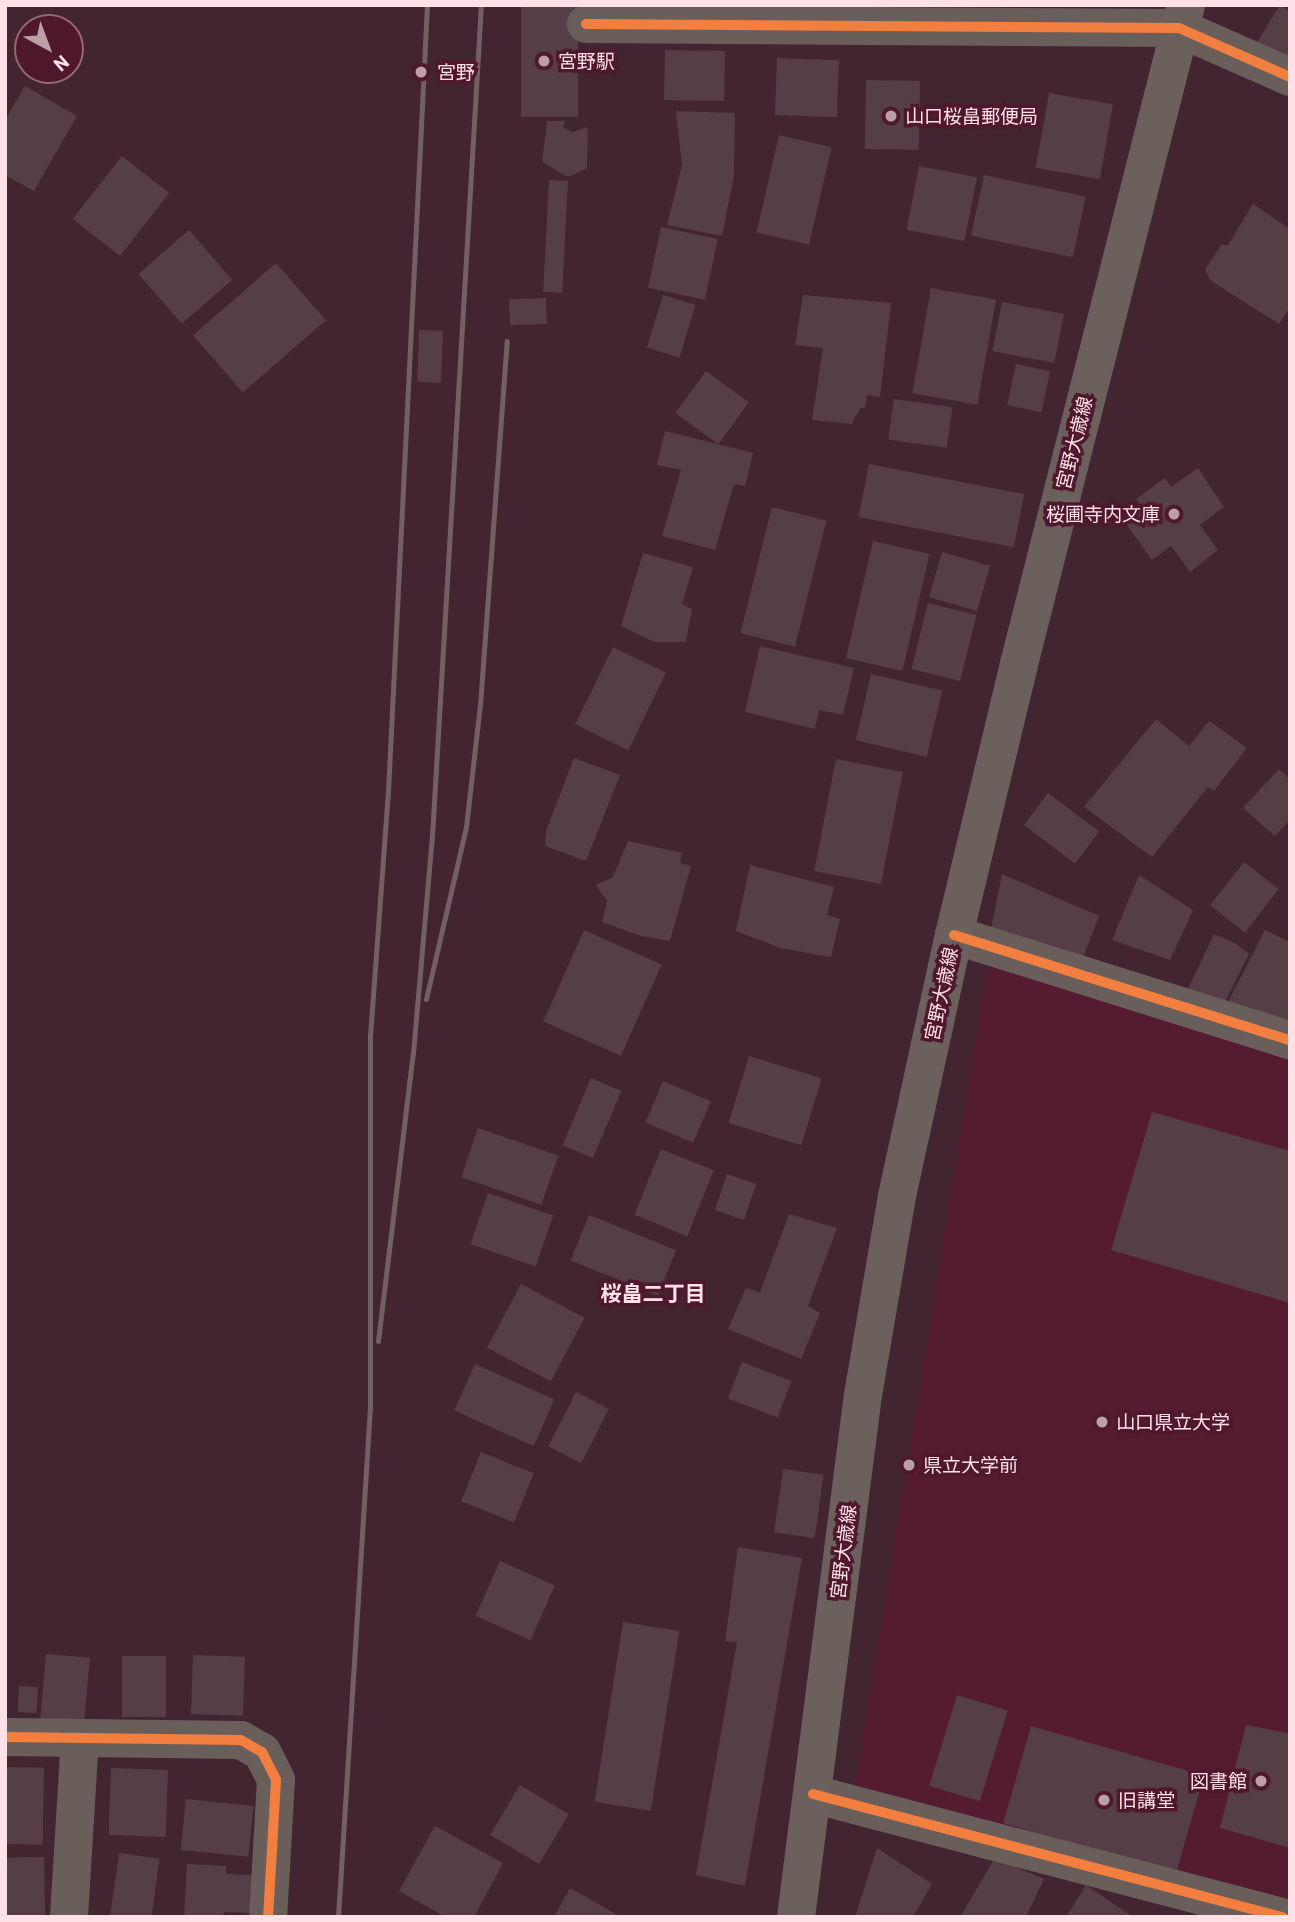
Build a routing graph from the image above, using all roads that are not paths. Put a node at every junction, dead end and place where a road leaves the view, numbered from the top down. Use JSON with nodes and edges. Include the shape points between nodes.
{"nodes":[{"id":1,"x":1183,"y":16,"type":"edge"},
{"id":2,"x":586,"y":24,"type":"dead end"},
{"id":3,"x":1290,"y":78,"type":"edge"},
{"id":4,"x":954,"y":935,"type":"junction"},
{"id":5,"x":1290,"y":1040,"type":"edge"},
{"id":6,"x":5,"y":1737,"type":"edge"},
{"id":7,"x":80,"y":1738,"type":"junction"},
{"id":8,"x":813,"y":1794,"type":"junction"},
{"id":9,"x":69,"y":1917,"type":"edge"},
{"id":10,"x":268,"y":1917,"type":"edge"},
{"id":11,"x":796,"y":1917,"type":"edge"},
{"id":12,"x":1283,"y":1917,"type":"edge"}],
"edges":[{"from":1,"to":2,"type":"street"},
{"from":1,"to":3,"type":"street"},
{"from":1,"to":4,"type":"main road","name":"宮野大歳線","via":[[1091,370]]},
{"from":4,"to":5,"type":"street"},
{"from":4,"to":8,"type":"main road","name":"宮野大歳線","via":[[897,1196],[863,1395]]},
{"from":6,"to":7,"type":"street"},
{"from":7,"to":9,"type":"street"},
{"from":7,"to":10,"type":"street","via":[[241,1740],[262,1752],[276,1780]]},
{"from":8,"to":11,"type":"main road","name":"宮野大歳線"},
{"from":8,"to":12,"type":"street"}]}
